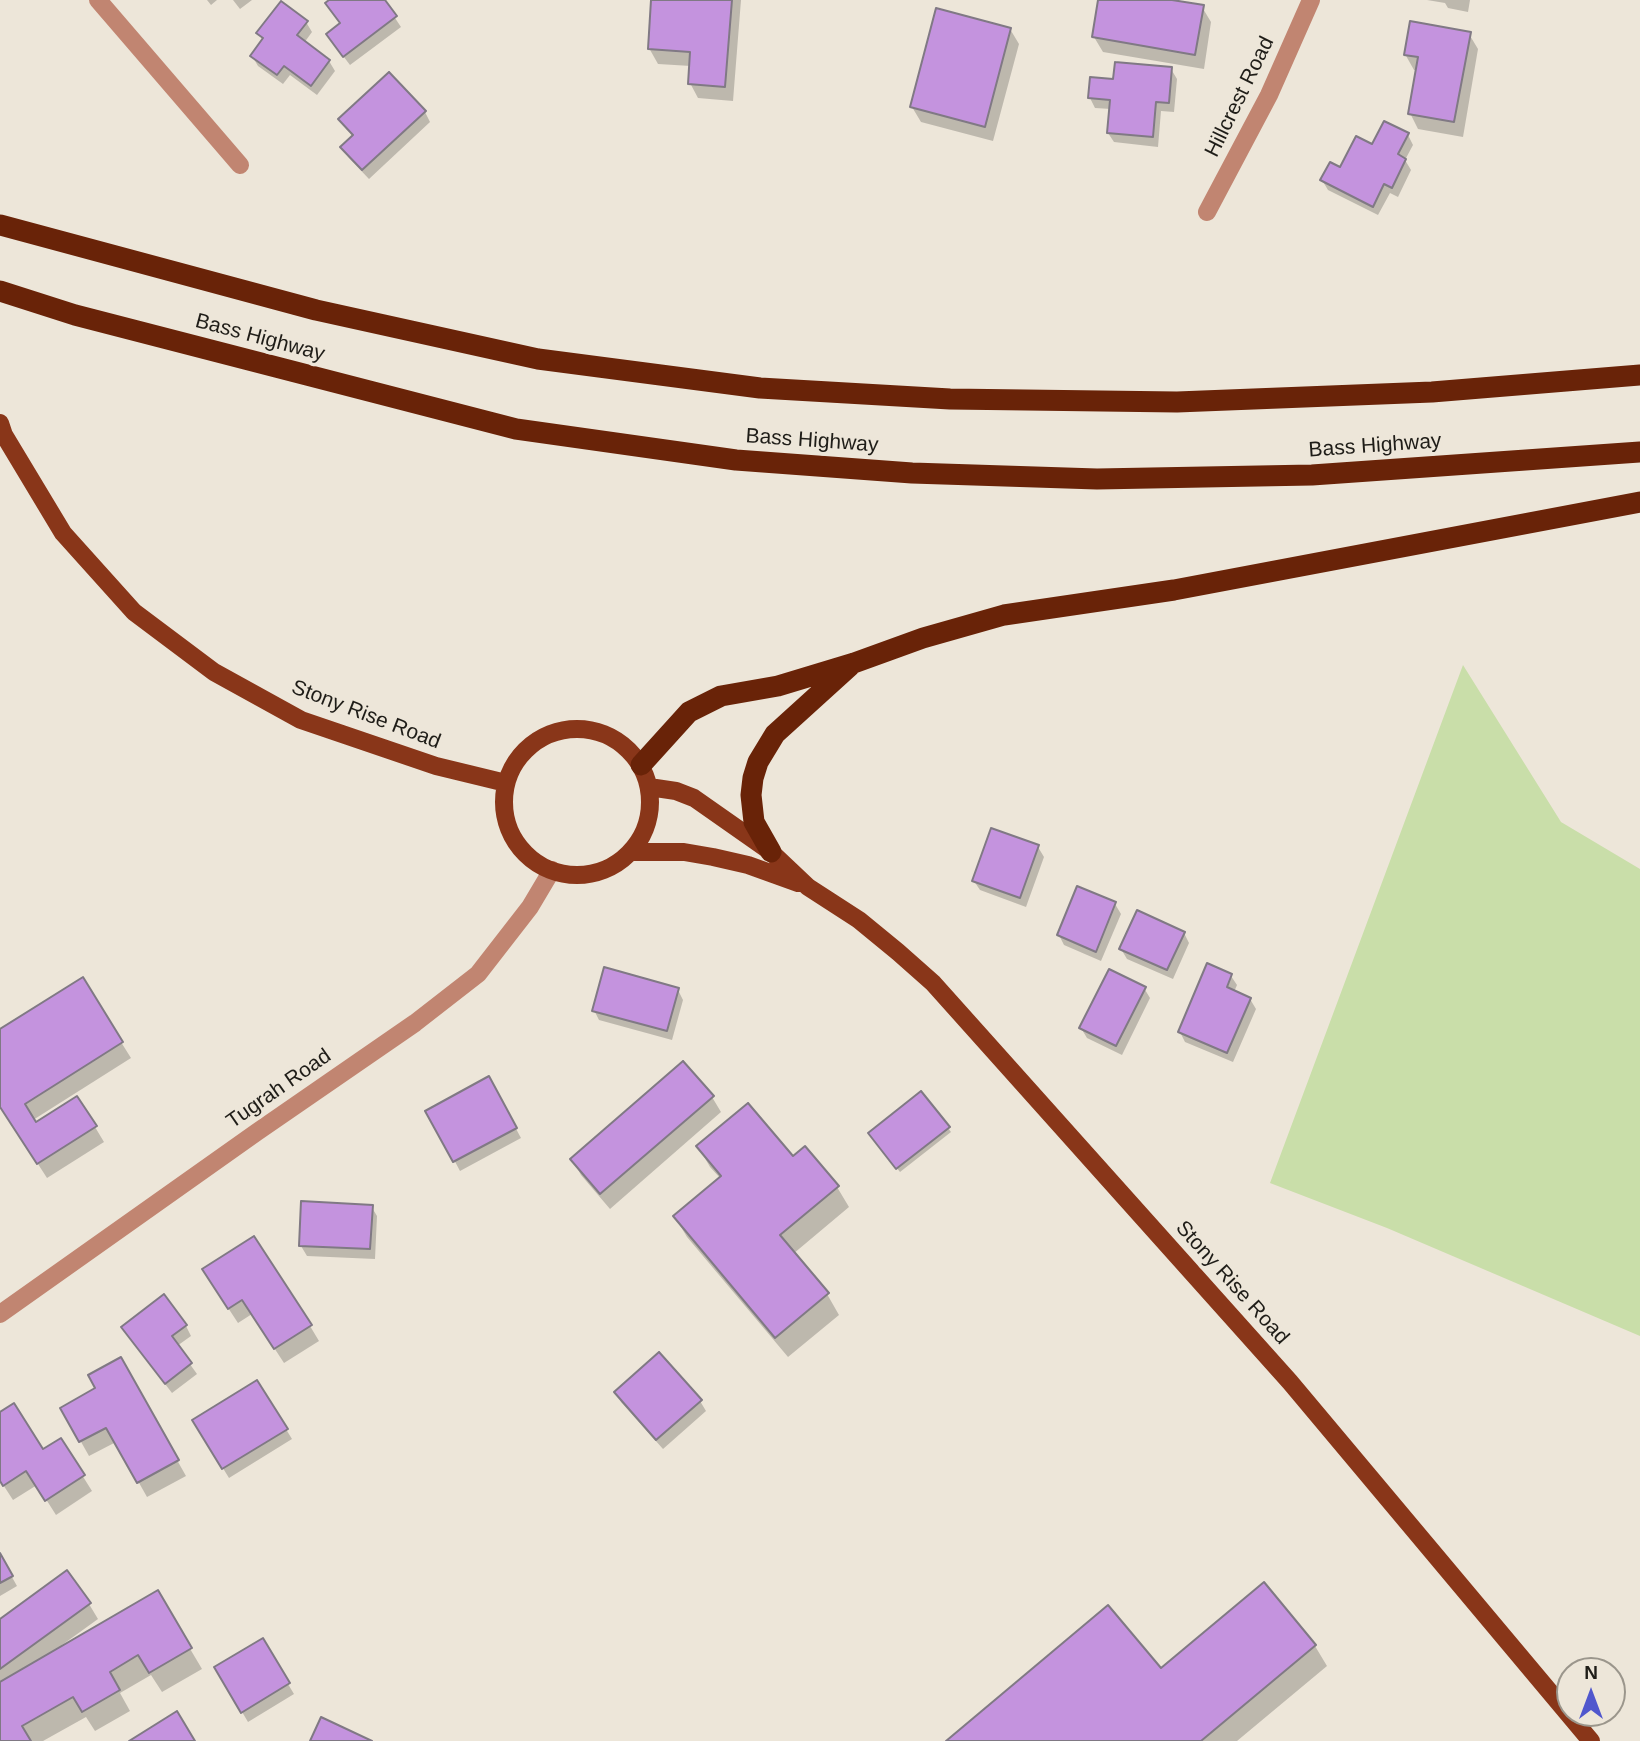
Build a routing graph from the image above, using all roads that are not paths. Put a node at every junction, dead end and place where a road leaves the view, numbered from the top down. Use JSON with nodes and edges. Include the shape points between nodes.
{"nodes":[{"id":1,"x":98,"y":0,"type":"edge"},
{"id":2,"x":1311,"y":0,"type":"edge"},
{"id":3,"x":240,"y":165,"type":"dead end"},
{"id":4,"x":1207,"y":212,"type":"dead end"},
{"id":5,"x":7,"y":227,"type":"edge"},
{"id":6,"x":0,"y":291,"type":"edge"},
{"id":7,"x":1640,"y":375,"type":"edge"},
{"id":8,"x":0,"y":423,"type":"edge"},
{"id":9,"x":1640,"y":452,"type":"edge"},
{"id":10,"x":1640,"y":502,"type":"edge"},
{"id":11,"x":854,"y":663,"type":"junction"},
{"id":12,"x":641,"y":765,"type":"junction"},
{"id":13,"x":506,"y":783,"type":"junction"},
{"id":14,"x":649,"y":787,"type":"junction"},
{"id":15,"x":630,"y":852,"type":"junction"},
{"id":16,"x":771,"y":852,"type":"junction"},
{"id":17,"x":552,"y":870,"type":"junction"},
{"id":18,"x":807,"y":887,"type":"junction"},
{"id":19,"x":0,"y":1314,"type":"edge"},
{"id":20,"x":1591,"y":1741,"type":"edge"}],
"edges":[{"from":1,"to":3,"type":"street"},
{"from":2,"to":4,"type":"street","name":"Hillcrest Road","via":[[1269,95]]},
{"from":5,"to":7,"type":"highway","name":"Bass Highway","via":[[316,310],[538,359],[760,388],[950,399],[1177,401],[1432,392]]},
{"from":6,"to":9,"type":"highway","name":"Bass Highway","via":[[516,429],[736,460],[1097,480],[1311,475]]},
{"from":8,"to":13,"type":"main road","name":"Stony Rise Road","via":[[62,533],[134,612],[214,672],[301,720],[436,766]]},
{"from":10,"to":11,"type":"highway","via":[[1174,590],[1003,615]]},
{"from":11,"to":12,"type":"highway","via":[[778,686],[721,696],[700,706],[689,712]]},
{"from":11,"to":16,"type":"highway","via":[[775,734],[758,762],[751,795],[754,822]]},
{"from":12,"to":13,"type":"main road","via":[[612,737],[574,728],[536,740],[517,759]]},
{"from":12,"to":14,"type":"main road"},
{"from":13,"to":17,"type":"main road","via":[[504,807],[509,830],[522,851]]},
{"from":14,"to":15,"type":"main road","via":[[647,822]]},
{"from":14,"to":16,"type":"main road","name":"Stony Rise Road","via":[[694,798]]},
{"from":15,"to":17,"type":"main road","via":[[594,873]]},
{"from":15,"to":18,"type":"main road","name":"Stony Rise Road","via":[[713,856]]},
{"from":16,"to":18,"type":"main road","name":"Stony Rise Road"},
{"from":17,"to":19,"type":"street","name":"Tugrah Road","via":[[530,907],[478,974]]},
{"from":18,"to":20,"type":"main road","name":"Stony Rise Road","via":[[859,920],[933,983],[1281,1371]]}]}
